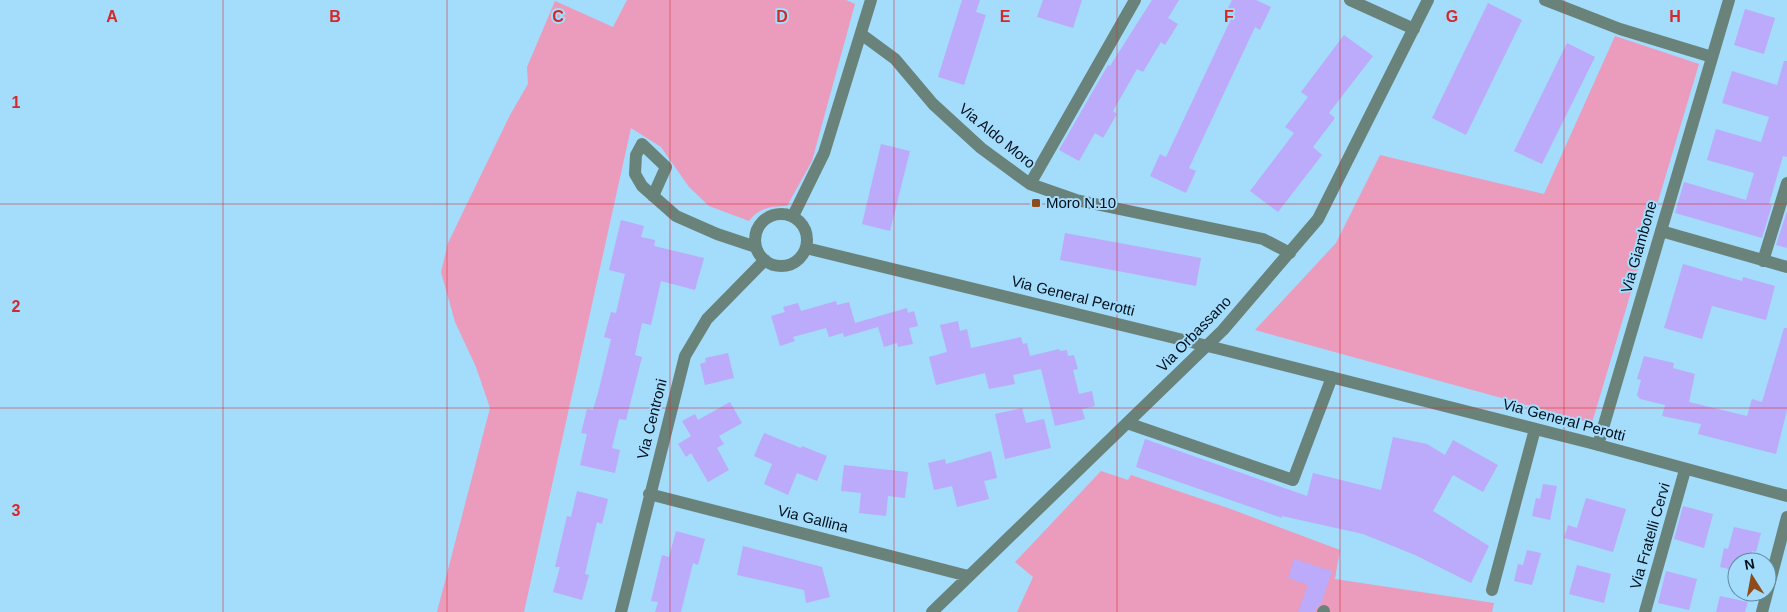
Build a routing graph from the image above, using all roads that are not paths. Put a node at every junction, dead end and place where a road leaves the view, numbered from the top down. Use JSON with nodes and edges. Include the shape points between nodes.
{"nodes":[{"id":1,"x":871,"y":0,"type":"edge"},
{"id":2,"x":1135,"y":0,"type":"edge"},
{"id":3,"x":1350,"y":0,"type":"edge"},
{"id":4,"x":1428,"y":0,"type":"edge"},
{"id":5,"x":1545,"y":0,"type":"edge"},
{"id":6,"x":1729,"y":0,"type":"edge"},
{"id":7,"x":1414,"y":29,"type":"junction"},
{"id":8,"x":861,"y":34,"type":"junction"},
{"id":9,"x":1712,"y":57,"type":"junction"},
{"id":10,"x":1787,"y":183,"type":"edge"},
{"id":11,"x":1030,"y":184,"type":"junction"},
{"id":12,"x":653,"y":196,"type":"dead end"},
{"id":13,"x":793,"y":216,"type":"junction"},
{"id":14,"x":1661,"y":231,"type":"junction"},
{"id":15,"x":756,"y":247,"type":"junction"},
{"id":16,"x":806,"y":248,"type":"junction"},
{"id":17,"x":1290,"y":253,"type":"junction"},
{"id":18,"x":765,"y":260,"type":"junction"},
{"id":19,"x":1763,"y":260,"type":"junction"},
{"id":20,"x":1787,"y":267,"type":"edge"},
{"id":21,"x":1208,"y":346,"type":"junction"},
{"id":22,"x":1332,"y":377,"type":"junction"},
{"id":23,"x":1127,"y":423,"type":"junction"},
{"id":24,"x":1535,"y":429,"type":"junction"},
{"id":25,"x":1598,"y":445,"type":"junction"},
{"id":26,"x":1685,"y":470,"type":"junction"},
{"id":27,"x":649,"y":494,"type":"junction"},
{"id":28,"x":1787,"y":496,"type":"edge"},
{"id":29,"x":1787,"y":517,"type":"edge"},
{"id":30,"x":968,"y":576,"type":"junction"},
{"id":31,"x":1492,"y":590,"type":"dead end"},
{"id":32,"x":621,"y":612,"type":"edge"},
{"id":33,"x":932,"y":612,"type":"edge"},
{"id":34,"x":1645,"y":612,"type":"edge"},
{"id":35,"x":1762,"y":612,"type":"edge"}],
"edges":[{"from":1,"to":8,"type":"street"},
{"from":2,"to":11,"type":"street"},
{"from":3,"to":7,"type":"street"},
{"from":4,"to":7,"type":"street","name":"Via Orbassano"},
{"from":5,"to":9,"type":"street","via":[[1620,29]]},
{"from":6,"to":9,"type":"street","name":"Via Giambone"},
{"from":7,"to":17,"type":"street","name":"Via Orbassano","via":[[1318,219]]},
{"from":8,"to":11,"type":"street","name":"Via Aldo Moro","via":[[895,59],[933,104],[981,148]]},
{"from":8,"to":13,"type":"street","via":[[824,153]]},
{"from":9,"to":14,"type":"street","name":"Via Giambone"},
{"from":10,"to":19,"type":"street"},
{"from":11,"to":17,"type":"street","name":"Via Aldo Moro","via":[[1076,200],[1262,239]]},
{"from":12,"to":15,"type":"street","via":[[676,216]]},
{"from":13,"to":15,"type":"street","via":[[776,214],[768,217],[756,232]]},
{"from":13,"to":16,"type":"street","via":[[806,231]]},
{"from":14,"to":19,"type":"street"},
{"from":14,"to":25,"type":"street","name":"Via Giambone"},
{"from":15,"to":18,"type":"street"},
{"from":16,"to":18,"type":"street","via":[[794,262],[783,266]]},
{"from":16,"to":21,"type":"street","name":"Via General Perotti"},
{"from":17,"to":21,"type":"street","name":"Via Orbassano"},
{"from":18,"to":27,"type":"street","name":"Via Centroni","via":[[707,319],[685,356]]},
{"from":19,"to":20,"type":"street"},
{"from":21,"to":22,"type":"street","name":"Via General Perotti"},
{"from":21,"to":23,"type":"street","name":"Via Orbassano"},
{"from":22,"to":23,"type":"street","via":[[1294,480]]},
{"from":22,"to":24,"type":"street","name":"Via General Perotti"},
{"from":23,"to":30,"type":"street","name":"Via Orbassano"},
{"from":24,"to":25,"type":"street","name":"Via General Perotti"},
{"from":24,"to":31,"type":"street"},
{"from":25,"to":26,"type":"street","name":"Via General Perotti"},
{"from":26,"to":28,"type":"street","name":"Via General Perotti"},
{"from":26,"to":34,"type":"street","name":"Via Fratelli Cervi"},
{"from":27,"to":30,"type":"street","name":"Via Gallina"},
{"from":27,"to":32,"type":"street","name":"Via Centroni"},
{"from":29,"to":35,"type":"street"},
{"from":30,"to":33,"type":"street","name":"Via Orbassano"}]}
